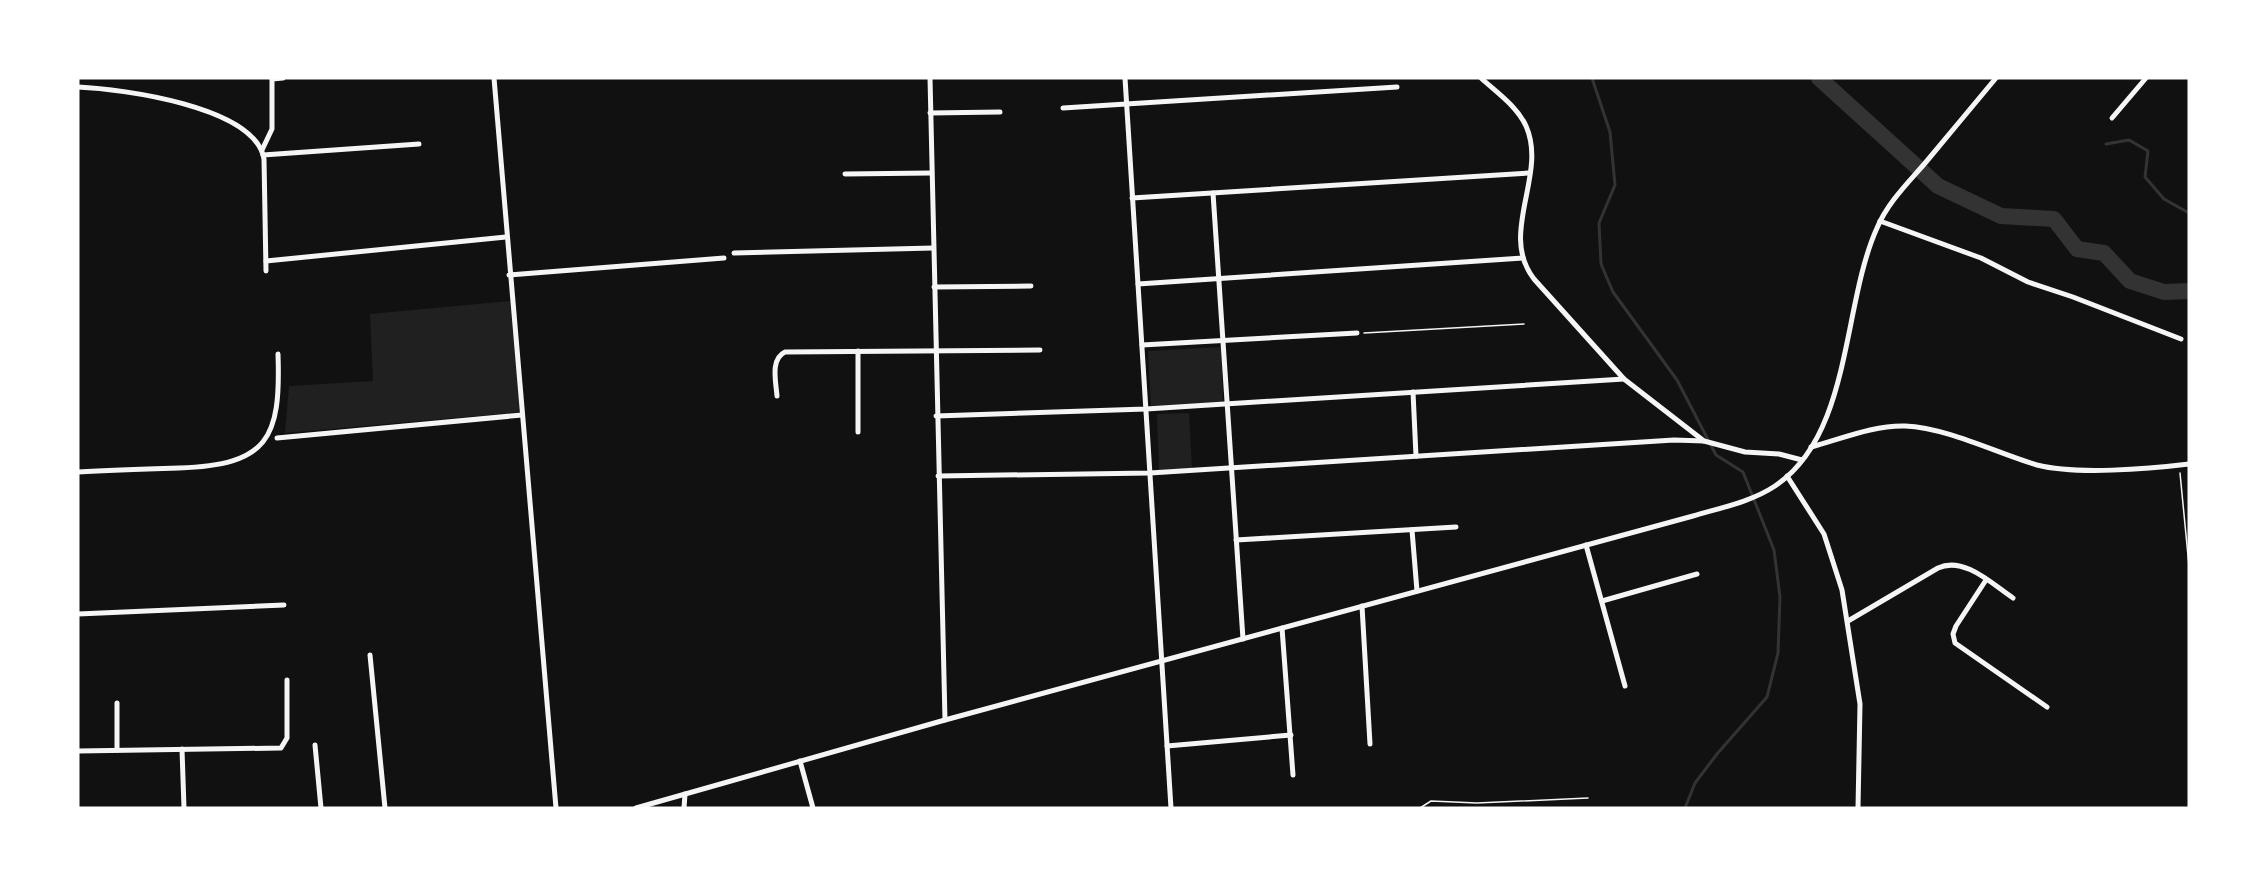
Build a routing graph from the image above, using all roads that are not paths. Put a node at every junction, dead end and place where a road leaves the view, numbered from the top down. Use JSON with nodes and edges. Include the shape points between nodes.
{"nodes":[{"id":1,"x":272,"y":78,"type":"edge"},
{"id":2,"x":283,"y":78,"type":"edge"},
{"id":3,"x":494,"y":78,"type":"edge"},
{"id":4,"x":930,"y":78,"type":"edge"},
{"id":5,"x":1125,"y":78,"type":"edge"},
{"id":6,"x":1482,"y":78,"type":"edge"},
{"id":7,"x":1996,"y":78,"type":"edge"},
{"id":8,"x":2146,"y":78,"type":"edge"},
{"id":9,"x":78,"y":87,"type":"edge"},
{"id":10,"x":1397,"y":87,"type":"dead end"},
{"id":11,"x":1126,"y":104,"type":"junction"},
{"id":12,"x":1063,"y":108,"type":"dead end"},
{"id":13,"x":1000,"y":112,"type":"dead end"},
{"id":14,"x":930,"y":113,"type":"junction"},
{"id":15,"x":2112,"y":118,"type":"dead end"},
{"id":16,"x":419,"y":144,"type":"dead end"},
{"id":17,"x":262,"y":153,"type":"junction"},
{"id":18,"x":931,"y":172,"type":"junction"},
{"id":19,"x":1529,"y":173,"type":"junction"},
{"id":20,"x":845,"y":174,"type":"dead end"},
{"id":21,"x":1214,"y":193,"type":"junction"},
{"id":22,"x":1132,"y":198,"type":"junction"},
{"id":23,"x":1880,"y":221,"type":"junction"},
{"id":24,"x":506,"y":237,"type":"junction"},
{"id":25,"x":933,"y":248,"type":"junction"},
{"id":26,"x":734,"y":254,"type":"dead end"},
{"id":27,"x":724,"y":258,"type":"dead end"},
{"id":28,"x":1523,"y":258,"type":"junction"},
{"id":29,"x":266,"y":261,"type":"junction"},
{"id":30,"x":266,"y":271,"type":"dead end"},
{"id":31,"x":509,"y":275,"type":"junction"},
{"id":32,"x":1219,"y":279,"type":"junction"},
{"id":33,"x":1138,"y":284,"type":"junction"},
{"id":34,"x":1031,"y":286,"type":"dead end"},
{"id":35,"x":934,"y":287,"type":"junction"},
{"id":36,"x":1357,"y":333,"type":"road end"},
{"id":37,"x":2181,"y":339,"type":"dead end"},
{"id":38,"x":1223,"y":341,"type":"junction"},
{"id":39,"x":1142,"y":345,"type":"junction"},
{"id":40,"x":1040,"y":350,"type":"dead end"},
{"id":41,"x":858,"y":351,"type":"junction"},
{"id":42,"x":935,"y":351,"type":"junction"},
{"id":43,"x":278,"y":354,"type":"dead end"},
{"id":44,"x":1624,"y":379,"type":"junction"},
{"id":45,"x":1413,"y":392,"type":"junction"},
{"id":46,"x":777,"y":396,"type":"dead end"},
{"id":47,"x":1227,"y":404,"type":"junction"},
{"id":48,"x":1146,"y":409,"type":"junction"},
{"id":49,"x":522,"y":415,"type":"junction"},
{"id":50,"x":936,"y":416,"type":"junction"},
{"id":51,"x":858,"y":432,"type":"dead end"},
{"id":52,"x":278,"y":438,"type":"dead end"},
{"id":53,"x":1704,"y":441,"type":"junction"},
{"id":54,"x":1811,"y":447,"type":"junction"},
{"id":55,"x":1416,"y":456,"type":"junction"},
{"id":56,"x":1802,"y":460,"type":"junction"},
{"id":57,"x":2189,"y":464,"type":"edge"},
{"id":58,"x":1232,"y":469,"type":"junction"},
{"id":59,"x":78,"y":471,"type":"edge"},
{"id":60,"x":1150,"y":473,"type":"junction"},
{"id":61,"x":938,"y":476,"type":"junction"},
{"id":62,"x":1787,"y":476,"type":"junction"},
{"id":63,"x":1456,"y":527,"type":"dead end"},
{"id":64,"x":1412,"y":530,"type":"junction"},
{"id":65,"x":1236,"y":540,"type":"junction"},
{"id":66,"x":1586,"y":545,"type":"junction"},
{"id":67,"x":1697,"y":573,"type":"dead end"},
{"id":68,"x":1986,"y":580,"type":"junction"},
{"id":69,"x":1417,"y":591,"type":"junction"},
{"id":70,"x":2013,"y":598,"type":"dead end"},
{"id":71,"x":1602,"y":601,"type":"junction"},
{"id":72,"x":284,"y":605,"type":"dead end"},
{"id":73,"x":1362,"y":606,"type":"junction"},
{"id":74,"x":78,"y":614,"type":"edge"},
{"id":75,"x":1848,"y":621,"type":"junction"},
{"id":76,"x":1282,"y":628,"type":"junction"},
{"id":77,"x":1243,"y":639,"type":"junction"},
{"id":78,"x":370,"y":655,"type":"dead end"},
{"id":79,"x":1162,"y":661,"type":"junction"},
{"id":80,"x":287,"y":680,"type":"dead end"},
{"id":81,"x":1625,"y":686,"type":"dead end"},
{"id":82,"x":117,"y":703,"type":"dead end"},
{"id":83,"x":2048,"y":707,"type":"dead end"},
{"id":84,"x":945,"y":720,"type":"junction"},
{"id":85,"x":1291,"y":735,"type":"junction"},
{"id":86,"x":1370,"y":744,"type":"dead end"},
{"id":87,"x":315,"y":745,"type":"dead end"},
{"id":88,"x":1167,"y":746,"type":"junction"},
{"id":89,"x":182,"y":749,"type":"junction"},
{"id":90,"x":117,"y":750,"type":"junction"},
{"id":91,"x":78,"y":751,"type":"edge"},
{"id":92,"x":800,"y":761,"type":"junction"},
{"id":93,"x":1293,"y":775,"type":"dead end"},
{"id":94,"x":685,"y":794,"type":"junction"},
{"id":95,"x":184,"y":808,"type":"edge"},
{"id":96,"x":321,"y":808,"type":"edge"},
{"id":97,"x":385,"y":808,"type":"edge"},
{"id":98,"x":556,"y":808,"type":"edge"},
{"id":99,"x":636,"y":808,"type":"edge"},
{"id":100,"x":684,"y":808,"type":"edge"},
{"id":101,"x":813,"y":808,"type":"edge"},
{"id":102,"x":1172,"y":808,"type":"edge"},
{"id":103,"x":1858,"y":808,"type":"edge"}],
"edges":[{"from":1,"to":2,"type":"street"},
{"from":1,"to":17,"type":"street","via":[[272,129]]},
{"from":3,"to":24,"type":"street"},
{"from":4,"to":14,"type":"street"},
{"from":5,"to":11,"type":"street"},
{"from":6,"to":19,"type":"street","via":[[1515,110],[1526,127]]},
{"from":7,"to":23,"type":"street"},
{"from":8,"to":15,"type":"street"},
{"from":9,"to":17,"type":"street","via":[[125,91],[191,107],[241,129],[256,141]]},
{"from":10,"to":11,"type":"street"},
{"from":11,"to":12,"type":"street"},
{"from":11,"to":22,"type":"street"},
{"from":13,"to":14,"type":"street"},
{"from":14,"to":18,"type":"street"},
{"from":16,"to":17,"type":"street"},
{"from":17,"to":29,"type":"street"},
{"from":18,"to":20,"type":"street"},
{"from":18,"to":25,"type":"street"},
{"from":19,"to":21,"type":"street"},
{"from":19,"to":28,"type":"street","via":[[1521,228]]},
{"from":21,"to":22,"type":"street"},
{"from":21,"to":32,"type":"street"},
{"from":22,"to":33,"type":"street"},
{"from":23,"to":37,"type":"street"},
{"from":23,"to":54,"type":"street","via":[[1866,256],[1832,396]]},
{"from":24,"to":29,"type":"street"},
{"from":24,"to":31,"type":"street"},
{"from":25,"to":26,"type":"street"},
{"from":25,"to":35,"type":"street"},
{"from":27,"to":31,"type":"street"},
{"from":28,"to":32,"type":"street"},
{"from":28,"to":44,"type":"street","via":[[1538,284]]},
{"from":29,"to":30,"type":"street"},
{"from":31,"to":49,"type":"street"},
{"from":32,"to":33,"type":"street"},
{"from":32,"to":38,"type":"street"},
{"from":33,"to":39,"type":"street"},
{"from":34,"to":35,"type":"street"},
{"from":35,"to":42,"type":"street"},
{"from":36,"to":38,"type":"street"},
{"from":38,"to":39,"type":"street"},
{"from":38,"to":47,"type":"street"},
{"from":39,"to":48,"type":"street"},
{"from":40,"to":42,"type":"street"},
{"from":41,"to":42,"type":"street"},
{"from":41,"to":46,"type":"street","via":[[783,353],[776,363]]},
{"from":41,"to":51,"type":"street"},
{"from":42,"to":50,"type":"street"},
{"from":43,"to":59,"type":"street","via":[[274,418],[265,439],[244,458],[216,467]]},
{"from":44,"to":45,"type":"street"},
{"from":44,"to":53,"type":"street"},
{"from":45,"to":47,"type":"street"},
{"from":45,"to":55,"type":"street"},
{"from":47,"to":48,"type":"street"},
{"from":47,"to":58,"type":"street"},
{"from":48,"to":50,"type":"street"},
{"from":48,"to":60,"type":"street"},
{"from":49,"to":52,"type":"street"},
{"from":49,"to":98,"type":"street"},
{"from":50,"to":61,"type":"street"},
{"from":53,"to":55,"type":"street"},
{"from":53,"to":56,"type":"street"},
{"from":54,"to":56,"type":"street"},
{"from":54,"to":57,"type":"street","via":[[1904,426],[2048,467]]},
{"from":55,"to":58,"type":"street"},
{"from":56,"to":62,"type":"street"},
{"from":58,"to":60,"type":"street"},
{"from":58,"to":65,"type":"street"},
{"from":60,"to":61,"type":"street"},
{"from":60,"to":79,"type":"street"},
{"from":61,"to":84,"type":"street"},
{"from":62,"to":66,"type":"street","via":[[1759,495],[1742,501]]},
{"from":62,"to":75,"type":"street","via":[[1828,545]]},
{"from":63,"to":64,"type":"street"},
{"from":64,"to":65,"type":"street"},
{"from":64,"to":69,"type":"street"},
{"from":65,"to":77,"type":"street"},
{"from":66,"to":69,"type":"street"},
{"from":66,"to":71,"type":"street"},
{"from":67,"to":71,"type":"street"},
{"from":68,"to":70,"type":"street"},
{"from":68,"to":75,"type":"street","via":[[1961,565],[1946,565]]},
{"from":68,"to":83,"type":"street","via":[[1954,630],[1955,643]]},
{"from":69,"to":73,"type":"street"},
{"from":71,"to":81,"type":"street"},
{"from":72,"to":74,"type":"street"},
{"from":73,"to":76,"type":"street"},
{"from":73,"to":86,"type":"street"},
{"from":75,"to":103,"type":"street","via":[[1860,704]]},
{"from":76,"to":77,"type":"street"},
{"from":76,"to":85,"type":"street"},
{"from":77,"to":79,"type":"street"},
{"from":78,"to":97,"type":"street"},
{"from":79,"to":84,"type":"street"},
{"from":79,"to":88,"type":"street"},
{"from":80,"to":89,"type":"street","via":[[287,738],[281,748]]},
{"from":82,"to":90,"type":"street"},
{"from":84,"to":92,"type":"street"},
{"from":85,"to":88,"type":"street"},
{"from":85,"to":93,"type":"street"},
{"from":87,"to":96,"type":"street"},
{"from":88,"to":102,"type":"street"},
{"from":89,"to":90,"type":"street"},
{"from":89,"to":95,"type":"street"},
{"from":90,"to":91,"type":"street"},
{"from":92,"to":94,"type":"street"},
{"from":92,"to":101,"type":"street"},
{"from":94,"to":99,"type":"street"},
{"from":94,"to":100,"type":"street"}]}
